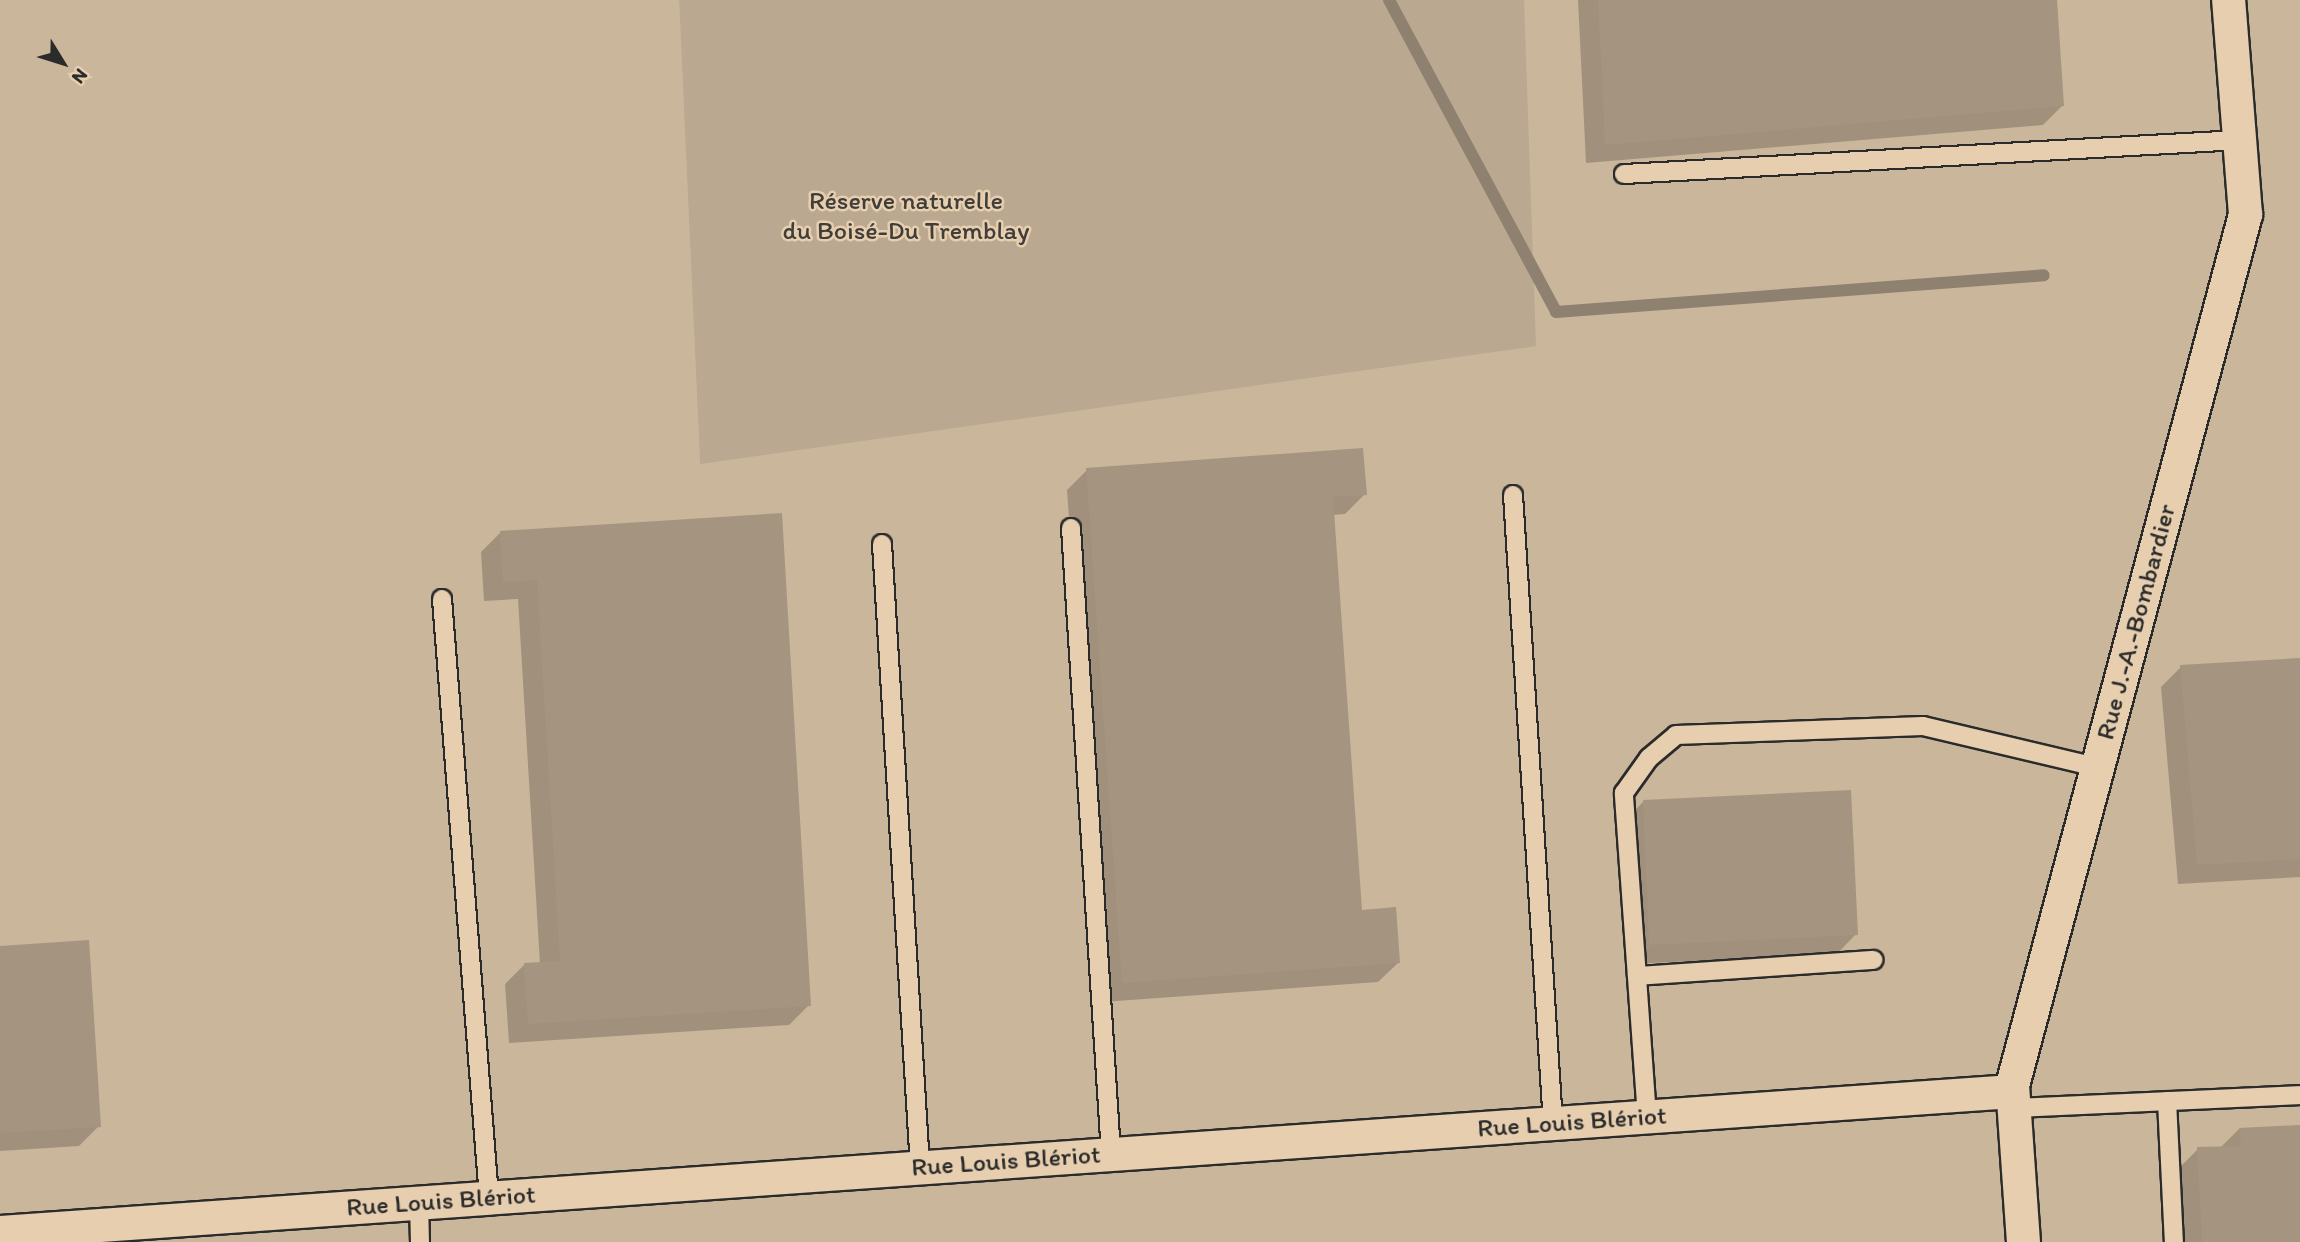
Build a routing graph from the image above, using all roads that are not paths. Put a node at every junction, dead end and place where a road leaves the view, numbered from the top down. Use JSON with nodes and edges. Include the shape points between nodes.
{"nodes":[{"id":1,"x":2228,"y":0,"type":"edge"},
{"id":2,"x":2239,"y":140,"type":"junction"},
{"id":3,"x":1624,"y":174,"type":"dead end"},
{"id":4,"x":1513,"y":495,"type":"dead end"},
{"id":5,"x":1070,"y":528,"type":"dead end"},
{"id":6,"x":882,"y":544,"type":"dead end"},
{"id":7,"x":442,"y":599,"type":"dead end"},
{"id":8,"x":2097,"y":767,"type":"junction"},
{"id":9,"x":1874,"y":960,"type":"dead end"},
{"id":10,"x":1637,"y":976,"type":"junction"},
{"id":11,"x":2300,"y":1095,"type":"edge"},
{"id":12,"x":2013,"y":1099,"type":"junction"},
{"id":13,"x":2167,"y":1101,"type":"junction"},
{"id":14,"x":1647,"y":1116,"type":"junction"},
{"id":15,"x":1553,"y":1123,"type":"junction"},
{"id":16,"x":1111,"y":1154,"type":"junction"},
{"id":17,"x":920,"y":1167,"type":"junction"},
{"id":18,"x":489,"y":1198,"type":"junction"},
{"id":19,"x":419,"y":1202,"type":"junction"},
{"id":20,"x":0,"y":1232,"type":"edge"},
{"id":21,"x":420,"y":1242,"type":"edge"},
{"id":22,"x":2023,"y":1242,"type":"edge"},
{"id":23,"x":2174,"y":1242,"type":"edge"}],
"edges":[{"from":1,"to":2,"type":"street","name":"Rue J.-A.-Bombardier"},
{"from":2,"to":3,"type":"lane"},
{"from":2,"to":8,"type":"street","name":"Rue J.-A.-Bombardier","via":[[2245,214]]},
{"from":4,"to":15,"type":"lane"},
{"from":5,"to":16,"type":"lane"},
{"from":6,"to":17,"type":"lane"},
{"from":7,"to":18,"type":"lane"},
{"from":8,"to":10,"type":"lane","via":[[1923,726],[1676,735],[1649,758],[1624,793]]},
{"from":8,"to":12,"type":"street","name":"Rue J.-A.-Bombardier"},
{"from":9,"to":10,"type":"lane"},
{"from":10,"to":14,"type":"lane"},
{"from":11,"to":13,"type":"lane"},
{"from":12,"to":13,"type":"lane"},
{"from":12,"to":14,"type":"street","name":"Rue Louis Blériot"},
{"from":12,"to":22,"type":"street","name":"Rue J.-A.-Bombardier"},
{"from":13,"to":23,"type":"lane"},
{"from":14,"to":15,"type":"street","name":"Rue Louis Blériot"},
{"from":15,"to":16,"type":"street","name":"Rue Louis Blériot"},
{"from":16,"to":17,"type":"street","name":"Rue Louis Blériot"},
{"from":17,"to":18,"type":"street","name":"Rue Louis Blériot"},
{"from":18,"to":19,"type":"street","name":"Rue Louis Blériot"},
{"from":19,"to":20,"type":"street","name":"Rue Louis Blériot"},
{"from":19,"to":21,"type":"lane"}]}
